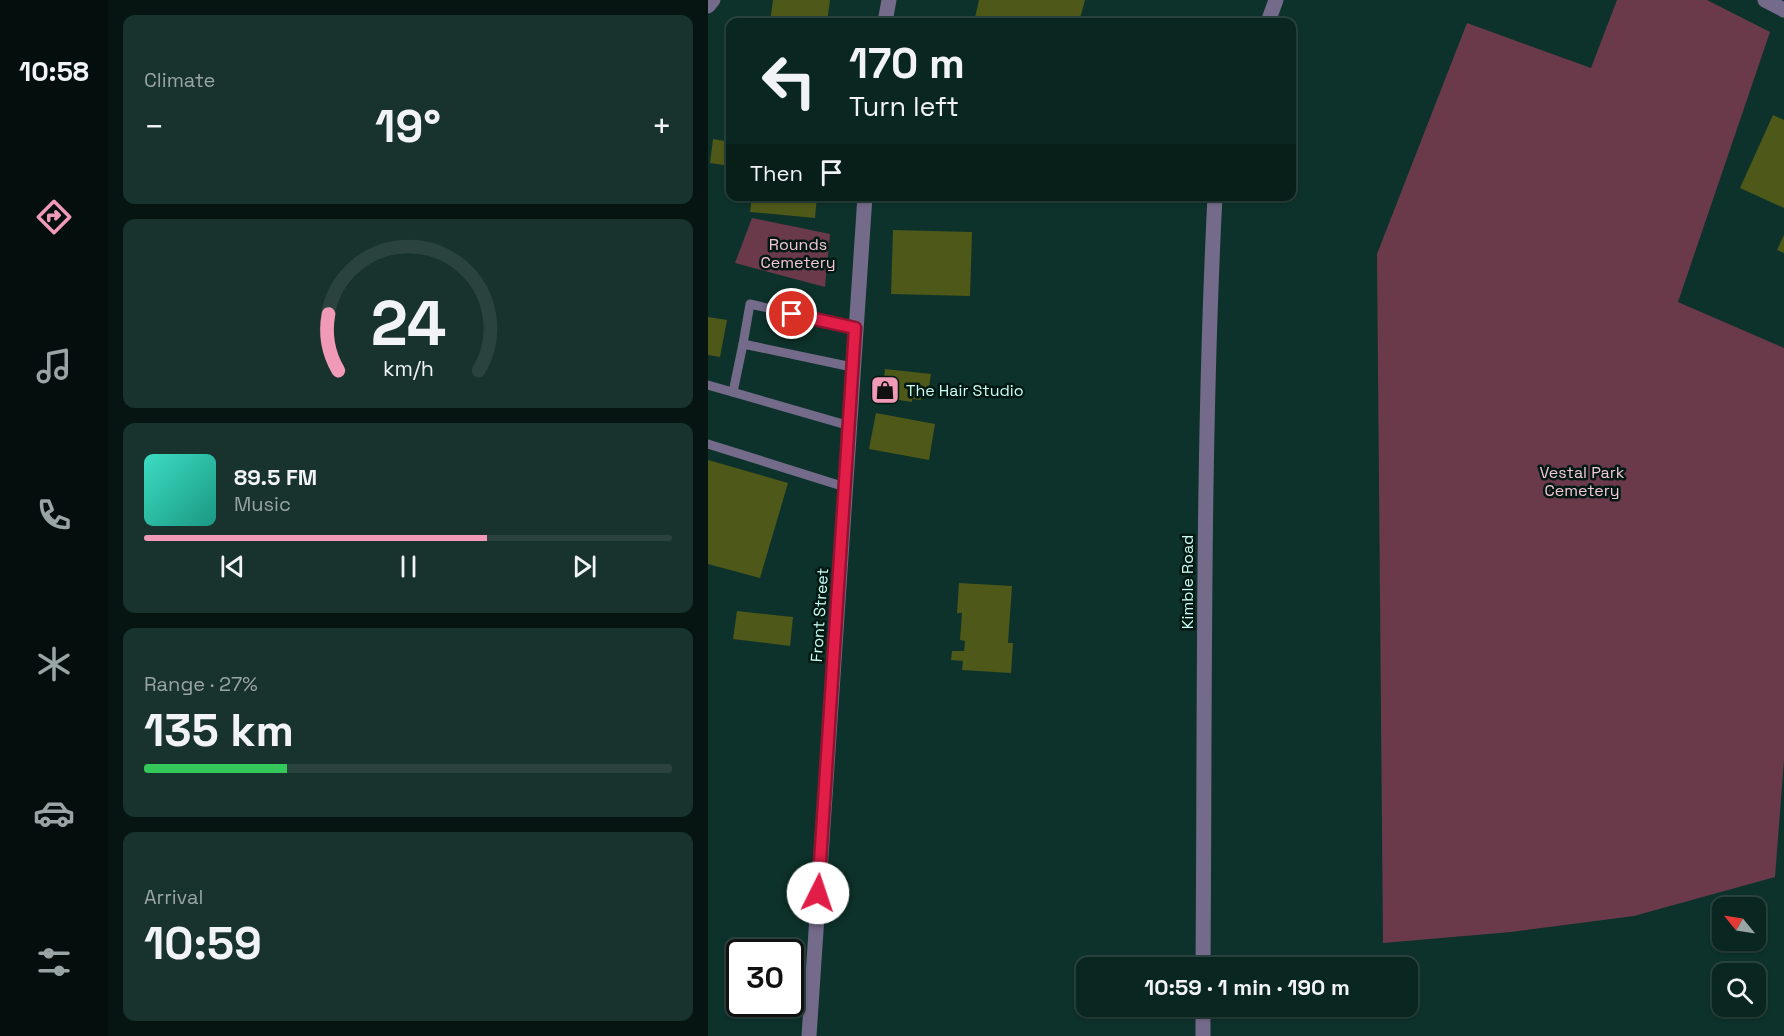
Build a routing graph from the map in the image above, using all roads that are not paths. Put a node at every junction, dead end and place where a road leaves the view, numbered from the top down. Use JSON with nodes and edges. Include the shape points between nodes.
{"nodes":[{"id":1,"x":713,"y":0,"type":"edge"},
{"id":2,"x":889,"y":0,"type":"edge"},
{"id":3,"x":1276,"y":0,"type":"edge"},
{"id":4,"x":1765,"y":0,"type":"edge"},
{"id":5,"x":708,"y":6,"type":"edge"},
{"id":6,"x":1784,"y":10,"type":"edge"},
{"id":7,"x":886,"y":18,"type":"edge"},
{"id":8,"x":1269,"y":18,"type":"edge"},
{"id":9,"x":865,"y":201,"type":"edge"},
{"id":10,"x":1215,"y":201,"type":"edge"},
{"id":11,"x":855,"y":328,"type":"junction"},
{"id":12,"x":743,"y":344,"type":"junction"},
{"id":13,"x":852,"y":367,"type":"junction"},
{"id":14,"x":708,"y":385,"type":"edge"},
{"id":15,"x":733,"y":392,"type":"junction"},
{"id":16,"x":850,"y":426,"type":"junction"},
{"id":17,"x":708,"y":444,"type":"edge"},
{"id":18,"x":845,"y":487,"type":"junction"},
{"id":19,"x":1203,"y":957,"type":"edge"},
{"id":20,"x":1203,"y":1017,"type":"edge"},
{"id":21,"x":808,"y":1036,"type":"edge"},
{"id":22,"x":1203,"y":1036,"type":"edge"}],
"edges":[{"from":1,"to":5,"type":"street"},
{"from":2,"to":7,"type":"street"},
{"from":3,"to":8,"type":"street"},
{"from":4,"to":6,"type":"street"},
{"from":9,"to":11,"type":"street","name":"Front Street"},
{"from":10,"to":19,"type":"street","name":"Kimble Road","via":[[1206,473]]},
{"from":11,"to":12,"type":"lane","via":[[750,304]]},
{"from":11,"to":13,"type":"street","name":"Front Street"},
{"from":12,"to":13,"type":"lane"},
{"from":12,"to":15,"type":"lane"},
{"from":13,"to":16,"type":"street","name":"Front Street"},
{"from":14,"to":15,"type":"lane"},
{"from":15,"to":16,"type":"lane"},
{"from":16,"to":18,"type":"street","name":"Front Street"},
{"from":17,"to":18,"type":"lane"},
{"from":18,"to":21,"type":"street","name":"Front Street"},
{"from":20,"to":22,"type":"street"}]}
